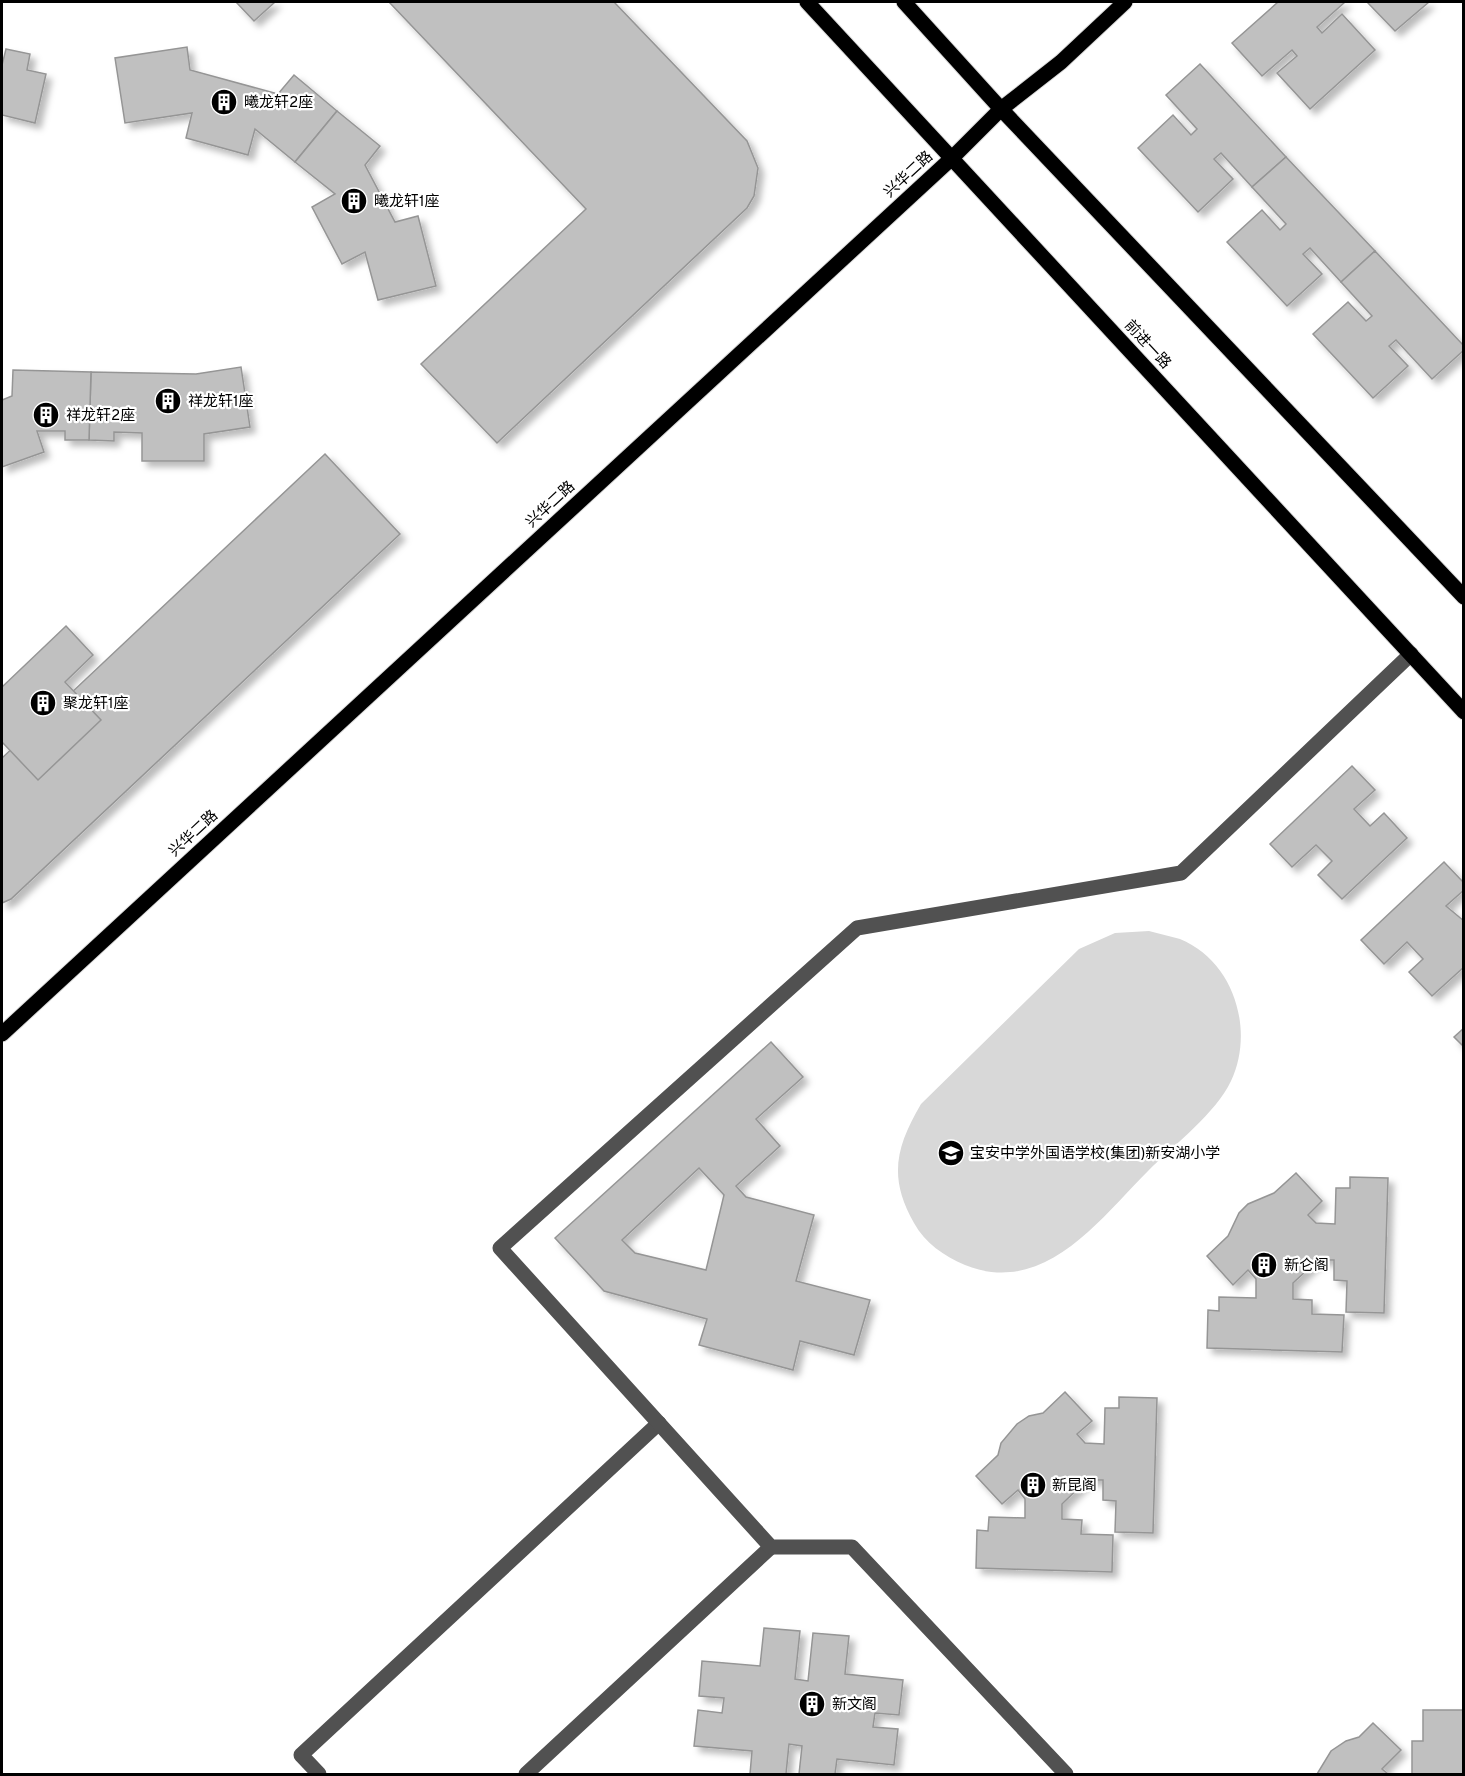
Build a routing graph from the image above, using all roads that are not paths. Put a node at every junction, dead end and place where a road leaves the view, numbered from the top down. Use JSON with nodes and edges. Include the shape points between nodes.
{"nodes":[{"id":1,"x":807,"y":2,"type":"edge"},
{"id":2,"x":904,"y":2,"type":"edge"},
{"id":3,"x":1125,"y":2,"type":"edge"},
{"id":4,"x":1001,"y":109,"type":"junction"},
{"id":5,"x":952,"y":158,"type":"junction"},
{"id":6,"x":1464,"y":597,"type":"edge"},
{"id":7,"x":1411,"y":654,"type":"junction"},
{"id":8,"x":1464,"y":712,"type":"edge"},
{"id":9,"x":2,"y":1034,"type":"edge"},
{"id":10,"x":659,"y":1423,"type":"junction"},
{"id":11,"x":771,"y":1547,"type":"junction"},
{"id":12,"x":319,"y":1774,"type":"edge"},
{"id":13,"x":526,"y":1774,"type":"edge"},
{"id":14,"x":1066,"y":1774,"type":"edge"}],
"edges":[{"from":1,"to":5,"type":"main road","name":"前进一路"},
{"from":2,"to":4,"type":"main road"},
{"from":3,"to":4,"type":"main road","name":"兴华二路","via":[[1061,62]]},
{"from":4,"to":5,"type":"main road","name":"兴华二路"},
{"from":4,"to":6,"type":"main road"},
{"from":5,"to":7,"type":"main road","name":"前进一路"},
{"from":5,"to":9,"type":"main road","name":"兴华二路"},
{"from":7,"to":8,"type":"main road","name":"前进一路"},
{"from":7,"to":10,"type":"lane","via":[[1181,873],[857,928],[500,1248]]},
{"from":10,"to":11,"type":"lane"},
{"from":10,"to":12,"type":"lane","via":[[301,1755]]},
{"from":11,"to":13,"type":"lane"},
{"from":11,"to":14,"type":"lane","via":[[852,1547]]}]}
